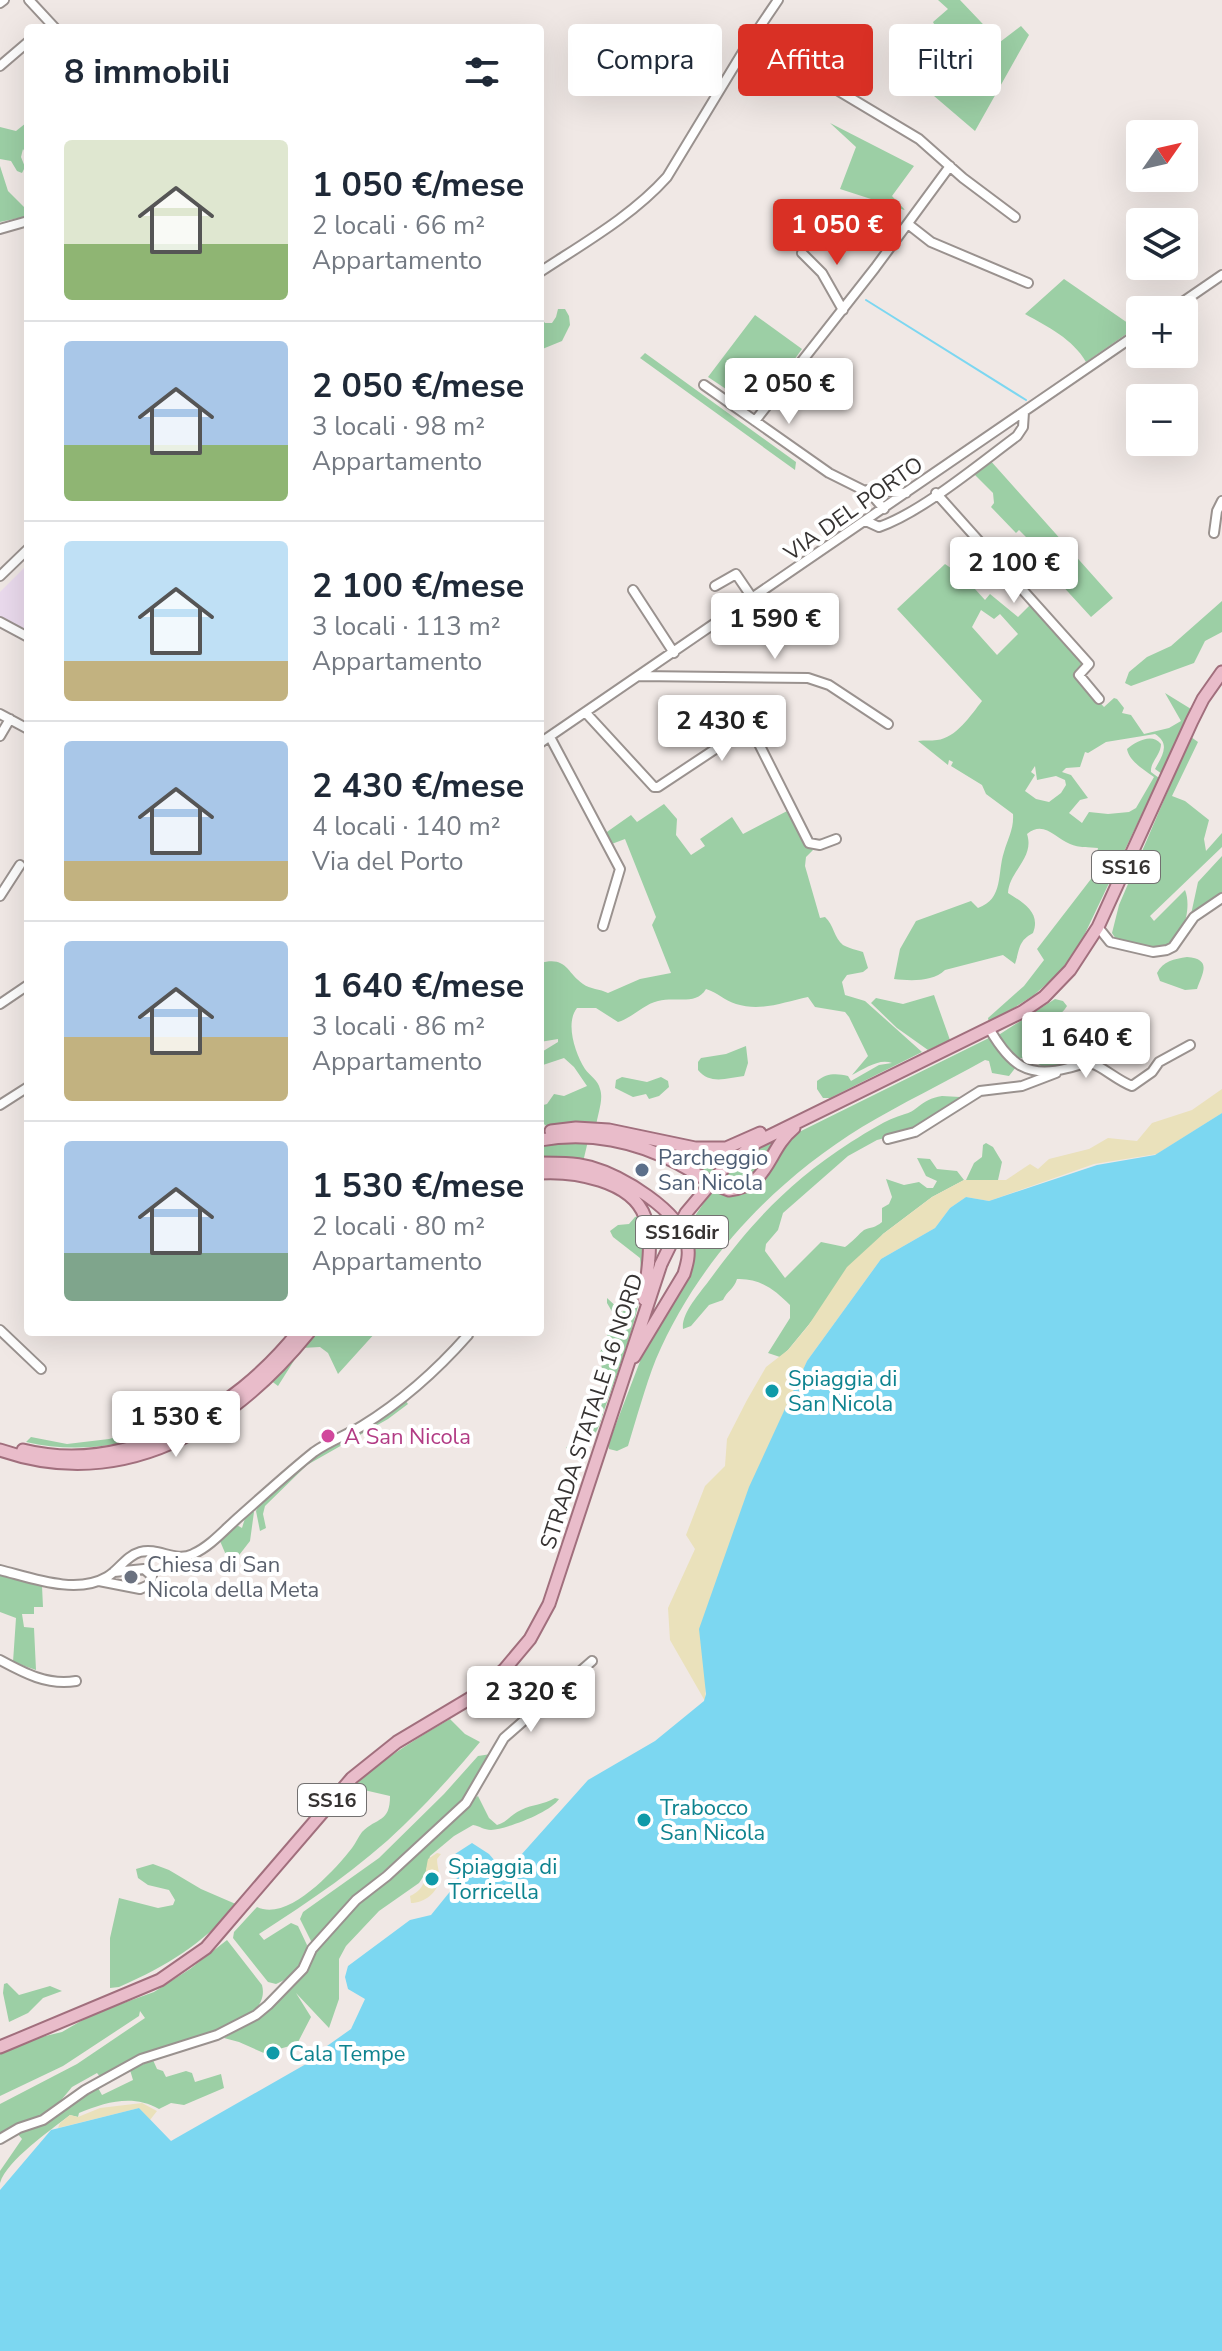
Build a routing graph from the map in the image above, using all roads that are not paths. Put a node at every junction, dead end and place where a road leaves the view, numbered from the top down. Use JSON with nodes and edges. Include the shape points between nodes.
{"nodes":[{"id":1,"x":29,"y":0,"type":"edge"},
{"id":2,"x":778,"y":0,"type":"edge"},
{"id":3,"x":47,"y":24,"type":"edge"},
{"id":4,"x":762,"y":24,"type":"edge"},
{"id":5,"x":24,"y":45,"type":"edge"},
{"id":6,"x":738,"y":62,"type":"edge"},
{"id":7,"x":0,"y":66,"type":"edge"},
{"id":8,"x":847,"y":96,"type":"edge"},
{"id":9,"x":950,"y":166,"type":"junction"},
{"id":10,"x":1015,"y":217,"type":"dead end"},
{"id":11,"x":24,"y":222,"type":"edge"},
{"id":12,"x":908,"y":224,"type":"junction"},
{"id":13,"x":0,"y":229,"type":"edge"},
{"id":14,"x":802,"y":253,"type":"dead end"},
{"id":15,"x":544,"y":269,"type":"edge"},
{"id":16,"x":1222,"y":275,"type":"edge"},
{"id":17,"x":1028,"y":283,"type":"dead end"},
{"id":18,"x":1191,"y":296,"type":"edge"},
{"id":19,"x":843,"y":310,"type":"junction"},
{"id":20,"x":1126,"y":342,"type":"edge"},
{"id":21,"x":704,"y":385,"type":"dead end"},
{"id":22,"x":1024,"y":412,"type":"junction"},
{"id":23,"x":755,"y":421,"type":"junction"},
{"id":24,"x":863,"y":490,"type":"junction"},
{"id":25,"x":907,"y":493,"type":"junction"},
{"id":26,"x":936,"y":493,"type":"junction"},
{"id":27,"x":1222,"y":501,"type":"edge"},
{"id":28,"x":884,"y":509,"type":"junction"},
{"id":29,"x":866,"y":521,"type":"junction"},
{"id":30,"x":1214,"y":533,"type":"dead end"},
{"id":31,"x":24,"y":553,"type":"edge"},
{"id":32,"x":0,"y":576,"type":"edge"},
{"id":33,"x":715,"y":586,"type":"dead end"},
{"id":34,"x":633,"y":590,"type":"dead end"},
{"id":35,"x":753,"y":599,"type":"junction"},
{"id":36,"x":0,"y":622,"type":"edge"},
{"id":37,"x":24,"y":635,"type":"edge"},
{"id":38,"x":674,"y":653,"type":"junction"},
{"id":39,"x":1222,"y":672,"type":"edge"},
{"id":40,"x":639,"y":676,"type":"junction"},
{"id":41,"x":1099,"y":699,"type":"dead end"},
{"id":42,"x":586,"y":713,"type":"junction"},
{"id":43,"x":0,"y":714,"type":"edge"},
{"id":44,"x":10,"y":719,"type":"junction"},
{"id":45,"x":888,"y":724,"type":"dead end"},
{"id":46,"x":24,"y":727,"type":"edge"},
{"id":47,"x":0,"y":736,"type":"edge"},
{"id":48,"x":550,"y":737,"type":"junction"},
{"id":49,"x":544,"y":741,"type":"edge"},
{"id":50,"x":836,"y":839,"type":"dead end"},
{"id":51,"x":20,"y":865,"type":"dead end"},
{"id":52,"x":0,"y":896,"type":"edge"},
{"id":53,"x":1222,"y":898,"type":"edge"},
{"id":54,"x":603,"y":926,"type":"dead end"},
{"id":55,"x":1098,"y":927,"type":"junction"},
{"id":56,"x":24,"y":988,"type":"edge"},
{"id":57,"x":0,"y":1004,"type":"edge"},
{"id":58,"x":990,"y":1030,"type":"junction"},
{"id":59,"x":1190,"y":1045,"type":"dead end"},
{"id":60,"x":1064,"y":1069,"type":"junction"},
{"id":61,"x":24,"y":1090,"type":"edge"},
{"id":62,"x":835,"y":1104,"type":"junction"},
{"id":63,"x":0,"y":1105,"type":"edge"},
{"id":64,"x":811,"y":1115,"type":"junction"},
{"id":65,"x":544,"y":1132,"type":"edge"},
{"id":66,"x":888,"y":1139,"type":"dead end"},
{"id":67,"x":544,"y":1140,"type":"edge"},
{"id":68,"x":544,"y":1163,"type":"edge"},
{"id":69,"x":544,"y":1173,"type":"edge"},
{"id":70,"x":643,"y":1315,"type":"junction"},
{"id":71,"x":0,"y":1330,"type":"edge"},
{"id":72,"x":294,"y":1336,"type":"edge"},
{"id":73,"x":305,"y":1336,"type":"edge"},
{"id":74,"x":467,"y":1336,"type":"edge"},
{"id":75,"x":41,"y":1369,"type":"dead end"},
{"id":76,"x":622,"y":1378,"type":"junction"},
{"id":77,"x":0,"y":1443,"type":"edge"},
{"id":78,"x":0,"y":1450,"type":"edge"},
{"id":79,"x":0,"y":1570,"type":"edge"},
{"id":80,"x":113,"y":1573,"type":"junction"},
{"id":81,"x":99,"y":1581,"type":"junction"},
{"id":82,"x":0,"y":1660,"type":"edge"},
{"id":83,"x":592,"y":1661,"type":"dead end"},
{"id":84,"x":76,"y":1681,"type":"dead end"},
{"id":85,"x":0,"y":2047,"type":"edge"},
{"id":86,"x":0,"y":2139,"type":"edge"}],
"edges":[{"from":1,"to":3,"type":"street"},
{"from":2,"to":4,"type":"street"},
{"from":5,"to":7,"type":"street"},
{"from":6,"to":15,"type":"street","via":[[651,195]]},
{"from":8,"to":9,"type":"street","via":[[919,139]]},
{"from":9,"to":10,"type":"street"},
{"from":9,"to":12,"type":"street"},
{"from":11,"to":13,"type":"street"},
{"from":12,"to":17,"type":"street","via":[[931,242]]},
{"from":12,"to":19,"type":"street"},
{"from":14,"to":19,"type":"street","via":[[822,273]]},
{"from":16,"to":18,"type":"street"},
{"from":19,"to":23,"type":"street"},
{"from":20,"to":22,"type":"street","name":"VIA DEL PORTO"},
{"from":21,"to":23,"type":"street"},
{"from":22,"to":25,"type":"street","name":"VIA DEL PORTO"},
{"from":22,"to":26,"type":"street","via":[[1017,436]]},
{"from":23,"to":24,"type":"street"},
{"from":24,"to":25,"type":"street"},
{"from":24,"to":28,"type":"street"},
{"from":25,"to":28,"type":"street","name":"VIA DEL PORTO"},
{"from":26,"to":29,"type":"street","via":[[879,527]]},
{"from":26,"to":41,"type":"street","via":[[1089,664],[1079,675]]},
{"from":27,"to":30,"type":"street"},
{"from":28,"to":29,"type":"street","name":"VIA DEL PORTO"},
{"from":29,"to":35,"type":"street","name":"VIA DEL PORTO"},
{"from":31,"to":32,"type":"street"},
{"from":33,"to":35,"type":"street","via":[[736,574]]},
{"from":34,"to":38,"type":"street"},
{"from":35,"to":38,"type":"street","name":"VIA DEL PORTO"},
{"from":36,"to":37,"type":"street"},
{"from":38,"to":40,"type":"street","name":"VIA DEL PORTO"},
{"from":39,"to":55,"type":"main road","name":"STRADA STATALE 16 NORD","number":"SS16","via":[[1197,710]]},
{"from":40,"to":42,"type":"street","name":"VIA DEL PORTO"},
{"from":40,"to":45,"type":"street","via":[[808,678],[829,685]]},
{"from":42,"to":48,"type":"street","name":"VIA DEL PORTO"},
{"from":42,"to":50,"type":"street","via":[[654,787],[747,728],[809,843]]},
{"from":43,"to":44,"type":"street"},
{"from":44,"to":46,"type":"street"},
{"from":44,"to":47,"type":"street"},
{"from":48,"to":49,"type":"street","name":"VIA DEL PORTO"},
{"from":48,"to":54,"type":"street","via":[[620,869]]},
{"from":51,"to":52,"type":"street"},
{"from":53,"to":55,"type":"street","via":[[1194,917],[1173,947],[1161,952],[1110,942]]},
{"from":55,"to":58,"type":"main road","name":"STRADA STATALE 16 NORD","number":"SS16","via":[[1080,958],[1044,997]]},
{"from":56,"to":57,"type":"street"},
{"from":58,"to":60,"type":"street","via":[[1008,1058],[1022,1068]]},
{"from":58,"to":62,"type":"main road","name":"STRADA STATALE 16 NORD","number":"SS16"},
{"from":59,"to":60,"type":"street","via":[[1159,1062],[1132,1086],[1095,1064]]},
{"from":60,"to":66,"type":"street","via":[[1037,1083],[980,1091],[915,1132]]},
{"from":61,"to":63,"type":"street"},
{"from":62,"to":64,"type":"main road","name":"STRADA STATALE 16 NORD","number":"SS16"},
{"from":62,"to":65,"type":"main road","via":[[726,1148],[695,1148],[609,1130]]},
{"from":64,"to":67,"type":"main road","via":[[785,1135],[755,1182],[729,1190],[632,1143],[577,1136]]},
{"from":64,"to":70,"type":"main road","name":"STRADA STATALE 16 NORD","number":"SS16","bridge":true,"via":[[757,1142],[723,1169],[686,1213]]},
{"from":68,"to":76,"type":"main road","number":"SS16dir","via":[[589,1167],[621,1180],[658,1204],[685,1235],[684,1274]]},
{"from":69,"to":70,"type":"main road","number":"SS16dir","via":[[586,1175],[620,1190],[640,1208],[648,1229]]},
{"from":70,"to":76,"type":"main road","name":"STRADA STATALE 16 NORD","number":"SS16"},
{"from":71,"to":75,"type":"street"},
{"from":72,"to":77,"type":"main road","via":[[257,1377],[232,1395],[144,1444],[75,1457]]},
{"from":73,"to":78,"type":"main road","via":[[241,1402],[148,1452],[77,1464],[37,1461]]},
{"from":74,"to":80,"type":"street","via":[[398,1400],[318,1450],[198,1551],[181,1558],[142,1551]]},
{"from":76,"to":85,"type":"main road","name":"STRADA STATALE 16 NORD","number":"SS16","via":[[549,1604],[530,1639],[504,1670],[352,1778],[206,1948],[160,1980]]},
{"from":79,"to":81,"type":"street","via":[[58,1584]]},
{"from":80,"to":81,"type":"street"},
{"from":80,"to":81,"type":"street","via":[[144,1569],[152,1576],[151,1584],[133,1589]]},
{"from":82,"to":84,"type":"street","via":[[59,1684]]},
{"from":83,"to":86,"type":"street","via":[[504,1738],[466,1803],[356,1900],[312,1949],[303,1969],[256,2015],[217,2035],[141,2059],[43,2120]]}]}
